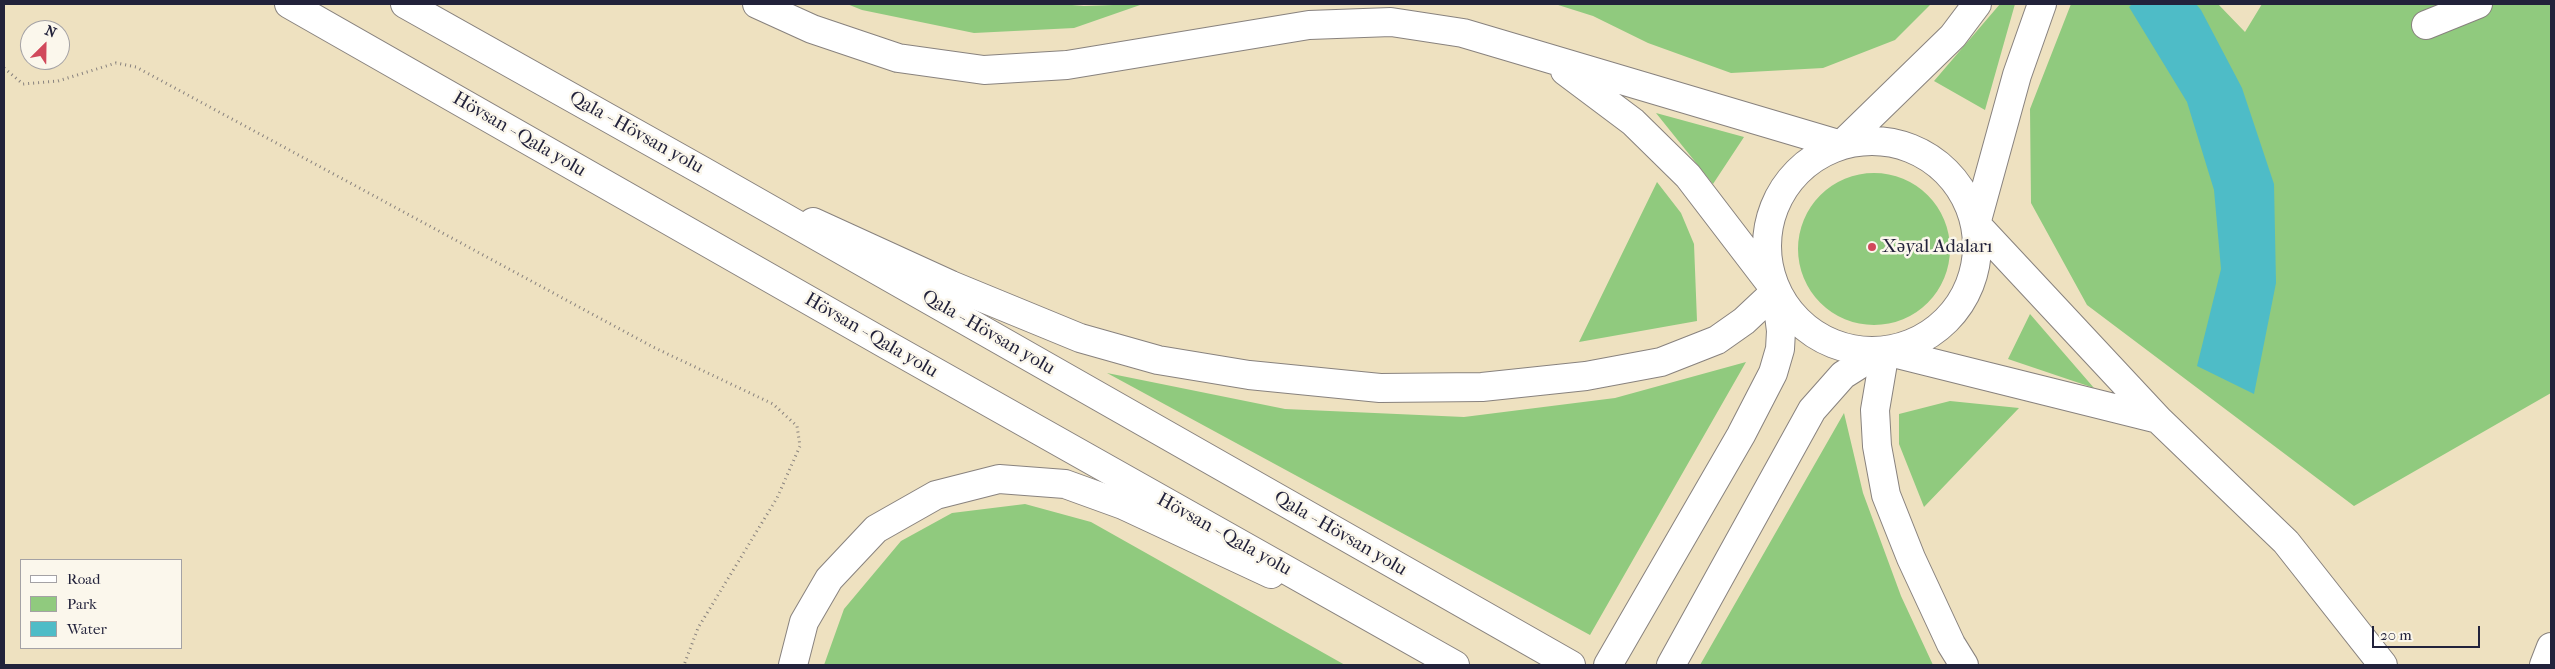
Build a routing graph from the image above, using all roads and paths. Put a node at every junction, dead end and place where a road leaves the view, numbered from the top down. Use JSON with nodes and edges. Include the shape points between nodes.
{"nodes":[{"id":1,"x":289,"y":4,"type":"edge"},
{"id":2,"x":405,"y":4,"type":"edge"},
{"id":3,"x":757,"y":4,"type":"edge"},
{"id":4,"x":1977,"y":4,"type":"edge"},
{"id":5,"x":2042,"y":4,"type":"edge"},
{"id":6,"x":2478,"y":4,"type":"edge"},
{"id":7,"x":2426,"y":25,"type":"dead end"},
{"id":8,"x":1552,"y":61,"type":"junction"},
{"id":9,"x":4,"y":68,"type":"edge"},
{"id":10,"x":1841,"y":145,"type":"junction"},
{"id":11,"x":701,"y":170,"type":"junction"},
{"id":12,"x":1976,"y":224,"type":"junction"},
{"id":13,"x":1776,"y":291,"type":"junction"},
{"id":14,"x":1885,"y":351,"type":"junction"},
{"id":15,"x":2158,"y":419,"type":"junction"},
{"id":16,"x":1392,"y":630,"type":"junction"},
{"id":17,"x":2551,"y":647,"type":"edge"},
{"id":18,"x":684,"y":665,"type":"edge"},
{"id":19,"x":793,"y":665,"type":"edge"},
{"id":20,"x":1455,"y":665,"type":"edge"},
{"id":21,"x":1571,"y":665,"type":"edge"},
{"id":22,"x":1608,"y":665,"type":"edge"},
{"id":23,"x":1671,"y":665,"type":"edge"},
{"id":24,"x":1964,"y":665,"type":"edge"},
{"id":25,"x":2383,"y":665,"type":"edge"},
{"id":26,"x":2544,"y":665,"type":"edge"}],
"edges":[{"from":1,"to":16,"type":"street","name":"Hövsan - Qala yolu"},
{"from":2,"to":11,"type":"street","name":"Qala - Hövsan yolu"},
{"from":3,"to":8,"type":"street","via":[[812,29],[898,58],[984,70],[1067,65],[1309,25],[1391,22],[1462,32]]},
{"from":4,"to":10,"type":"street","via":[[1939,50]]},
{"from":5,"to":12,"type":"street","via":[[2017,75]]},
{"from":6,"to":7,"type":"street"},
{"from":8,"to":10,"type":"street"},
{"from":8,"to":13,"type":"street","via":[[1633,122],[1688,176]]},
{"from":9,"to":18,"type":"path","via":[[23,84],[58,81],[116,64],[136,67],[653,347],[773,404],[797,426],[800,446],[777,498],[698,628]]},
{"from":10,"to":12,"type":"street","via":[[1866,140],[1886,141],[1924,154],[1955,180],[1966,197]]},
{"from":10,"to":13,"type":"street","via":[[1817,155],[1797,171],[1781,192],[1770,215],[1766,241],[1768,266]]},
{"from":11,"to":13,"type":"street","via":[[951,286],[1080,338],[1158,360],[1249,375],[1380,388],[1482,387],[1586,376],[1661,362],[1717,340],[1744,321]]},
{"from":11,"to":21,"type":"street","name":"Qala - Hövsan yolu"},
{"from":12,"to":14,"type":"street","via":[[1978,254],[1972,282],[1958,307],[1938,329],[1913,344]]},
{"from":12,"to":15,"type":"street"},
{"from":13,"to":14,"type":"street","via":[[1794,318],[1819,337],[1851,350]]},
{"from":13,"to":22,"type":"street","via":[[1781,331],[1773,373],[1741,435]]},
{"from":14,"to":15,"type":"street"},
{"from":14,"to":23,"type":"street","via":[[1843,375],[1812,410]]},
{"from":14,"to":24,"type":"street","via":[[1875,410],[1877,446],[1886,495],[1911,558]]},
{"from":15,"to":25,"type":"street","via":[[2286,542]]},
{"from":16,"to":19,"type":"street","via":[[1123,505],[1065,484],[999,479],[936,495],[876,529],[829,579],[804,622]]},
{"from":16,"to":20,"type":"street","name":"Hövsan - Qala yolu"},
{"from":17,"to":26,"type":"street"}]}
